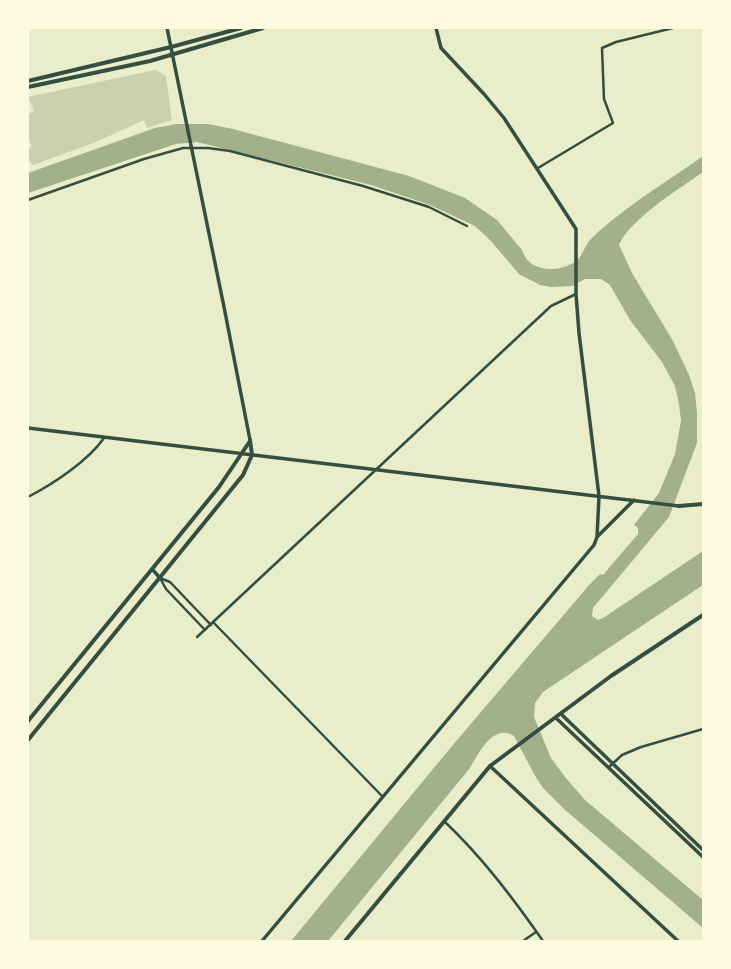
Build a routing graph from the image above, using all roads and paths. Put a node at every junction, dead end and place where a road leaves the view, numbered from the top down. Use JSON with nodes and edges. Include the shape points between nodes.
{"nodes":[{"id":1,"x":167,"y":28,"type":"edge"},
{"id":2,"x":241,"y":28,"type":"edge"},
{"id":3,"x":263,"y":28,"type":"edge"},
{"id":4,"x":436,"y":28,"type":"edge"},
{"id":5,"x":673,"y":28,"type":"edge"},
{"id":6,"x":171,"y":47,"type":"junction"},
{"id":7,"x":172,"y":55,"type":"junction"},
{"id":8,"x":28,"y":82,"type":"edge"},
{"id":9,"x":28,"y":87,"type":"edge"},
{"id":10,"x":192,"y":148,"type":"junction"},
{"id":11,"x":538,"y":168,"type":"junction"},
{"id":12,"x":28,"y":200,"type":"edge"},
{"id":13,"x":467,"y":226,"type":"dead end"},
{"id":14,"x":576,"y":294,"type":"junction"},
{"id":15,"x":28,"y":428,"type":"edge"},
{"id":16,"x":104,"y":437,"type":"junction"},
{"id":17,"x":250,"y":440,"type":"junction"},
{"id":18,"x":242,"y":454,"type":"junction"},
{"id":19,"x":252,"y":455,"type":"junction"},
{"id":20,"x":378,"y":470,"type":"junction"},
{"id":21,"x":599,"y":496,"type":"junction"},
{"id":22,"x":28,"y":497,"type":"edge"},
{"id":23,"x":634,"y":500,"type":"junction"},
{"id":24,"x":703,"y":504,"type":"edge"},
{"id":25,"x":679,"y":506,"type":"joint"},
{"id":26,"x":597,"y":537,"type":"junction"},
{"id":27,"x":152,"y":569,"type":"junction"},
{"id":28,"x":160,"y":578,"type":"junction"},
{"id":29,"x":703,"y":615,"type":"edge"},
{"id":30,"x":213,"y":622,"type":"junction"},
{"id":31,"x":210,"y":625,"type":"junction"},
{"id":32,"x":205,"y":630,"type":"junction"},
{"id":33,"x":197,"y":637,"type":"dead end"},
{"id":34,"x":561,"y":714,"type":"junction"},
{"id":35,"x":556,"y":718,"type":"junction"},
{"id":36,"x":28,"y":721,"type":"edge"},
{"id":37,"x":703,"y":729,"type":"edge"},
{"id":38,"x":28,"y":740,"type":"edge"},
{"id":39,"x":613,"y":764,"type":"junction"},
{"id":40,"x":490,"y":766,"type":"junction"},
{"id":41,"x":609,"y":767,"type":"junction"},
{"id":42,"x":382,"y":796,"type":"junction"},
{"id":43,"x":444,"y":821,"type":"junction"},
{"id":44,"x":703,"y":850,"type":"edge"},
{"id":45,"x":703,"y":857,"type":"edge"},
{"id":46,"x":536,"y":932,"type":"junction"},
{"id":47,"x":262,"y":941,"type":"edge"},
{"id":48,"x":345,"y":941,"type":"edge"},
{"id":49,"x":523,"y":941,"type":"edge"},
{"id":50,"x":543,"y":941,"type":"edge"},
{"id":51,"x":678,"y":941,"type":"edge"}],
"edges":[{"from":1,"to":6,"type":"street"},
{"from":2,"to":6,"type":"main road"},
{"from":3,"to":7,"type":"main road"},
{"from":4,"to":11,"type":"street","via":[[441,48],[504,118]]},
{"from":5,"to":11,"type":"street","via":[[602,48],[604,99],[613,123]]},
{"from":6,"to":7,"type":"street"},
{"from":6,"to":8,"type":"main road"},
{"from":7,"to":9,"type":"main road"},
{"from":7,"to":10,"type":"street"},
{"from":10,"to":12,"type":"street","via":[[183,148],[144,159]]},
{"from":10,"to":13,"type":"street","via":[[230,151],[363,186],[429,207]]},
{"from":10,"to":17,"type":"street"},
{"from":11,"to":14,"type":"street","via":[[576,229]]},
{"from":14,"to":20,"type":"street","via":[[551,306]]},
{"from":14,"to":21,"type":"street"},
{"from":15,"to":16,"type":"street"},
{"from":16,"to":18,"type":"street"},
{"from":16,"to":22,"type":"street","via":[[81,461],[42,490]]},
{"from":17,"to":18,"type":"main road"},
{"from":17,"to":19,"type":"main road"},
{"from":18,"to":19,"type":"street"},
{"from":18,"to":27,"type":"main road"},
{"from":19,"to":20,"type":"street"},
{"from":19,"to":28,"type":"main road","via":[[243,475]]},
{"from":20,"to":21,"type":"street"},
{"from":20,"to":30,"type":"street"},
{"from":21,"to":23,"type":"street"},
{"from":21,"to":26,"type":"street"},
{"from":23,"to":25,"type":"street"},
{"from":23,"to":26,"type":"street"},
{"from":24,"to":25,"type":"main road"},
{"from":26,"to":42,"type":"street","via":[[594,545]]},
{"from":27,"to":28,"type":"street"},
{"from":27,"to":36,"type":"main road"},
{"from":28,"to":31,"type":"street","via":[[170,582]]},
{"from":28,"to":32,"type":"street","via":[[166,589]]},
{"from":28,"to":38,"type":"main road"},
{"from":29,"to":34,"type":"main road","via":[[611,676]]},
{"from":30,"to":31,"type":"street"},
{"from":30,"to":42,"type":"street"},
{"from":31,"to":32,"type":"street"},
{"from":32,"to":33,"type":"street"},
{"from":34,"to":35,"type":"main road"},
{"from":34,"to":39,"type":"street"},
{"from":35,"to":40,"type":"main road"},
{"from":35,"to":41,"type":"street"},
{"from":37,"to":39,"type":"street","via":[[641,747],[622,755]]},
{"from":39,"to":41,"type":"street"},
{"from":39,"to":44,"type":"street"},
{"from":40,"to":43,"type":"main road"},
{"from":40,"to":51,"type":"street"},
{"from":41,"to":45,"type":"street"},
{"from":42,"to":47,"type":"street"},
{"from":43,"to":46,"type":"street","via":[[465,841],[512,897]]},
{"from":43,"to":48,"type":"main road"},
{"from":46,"to":49,"type":"street"},
{"from":46,"to":50,"type":"street"}]}
